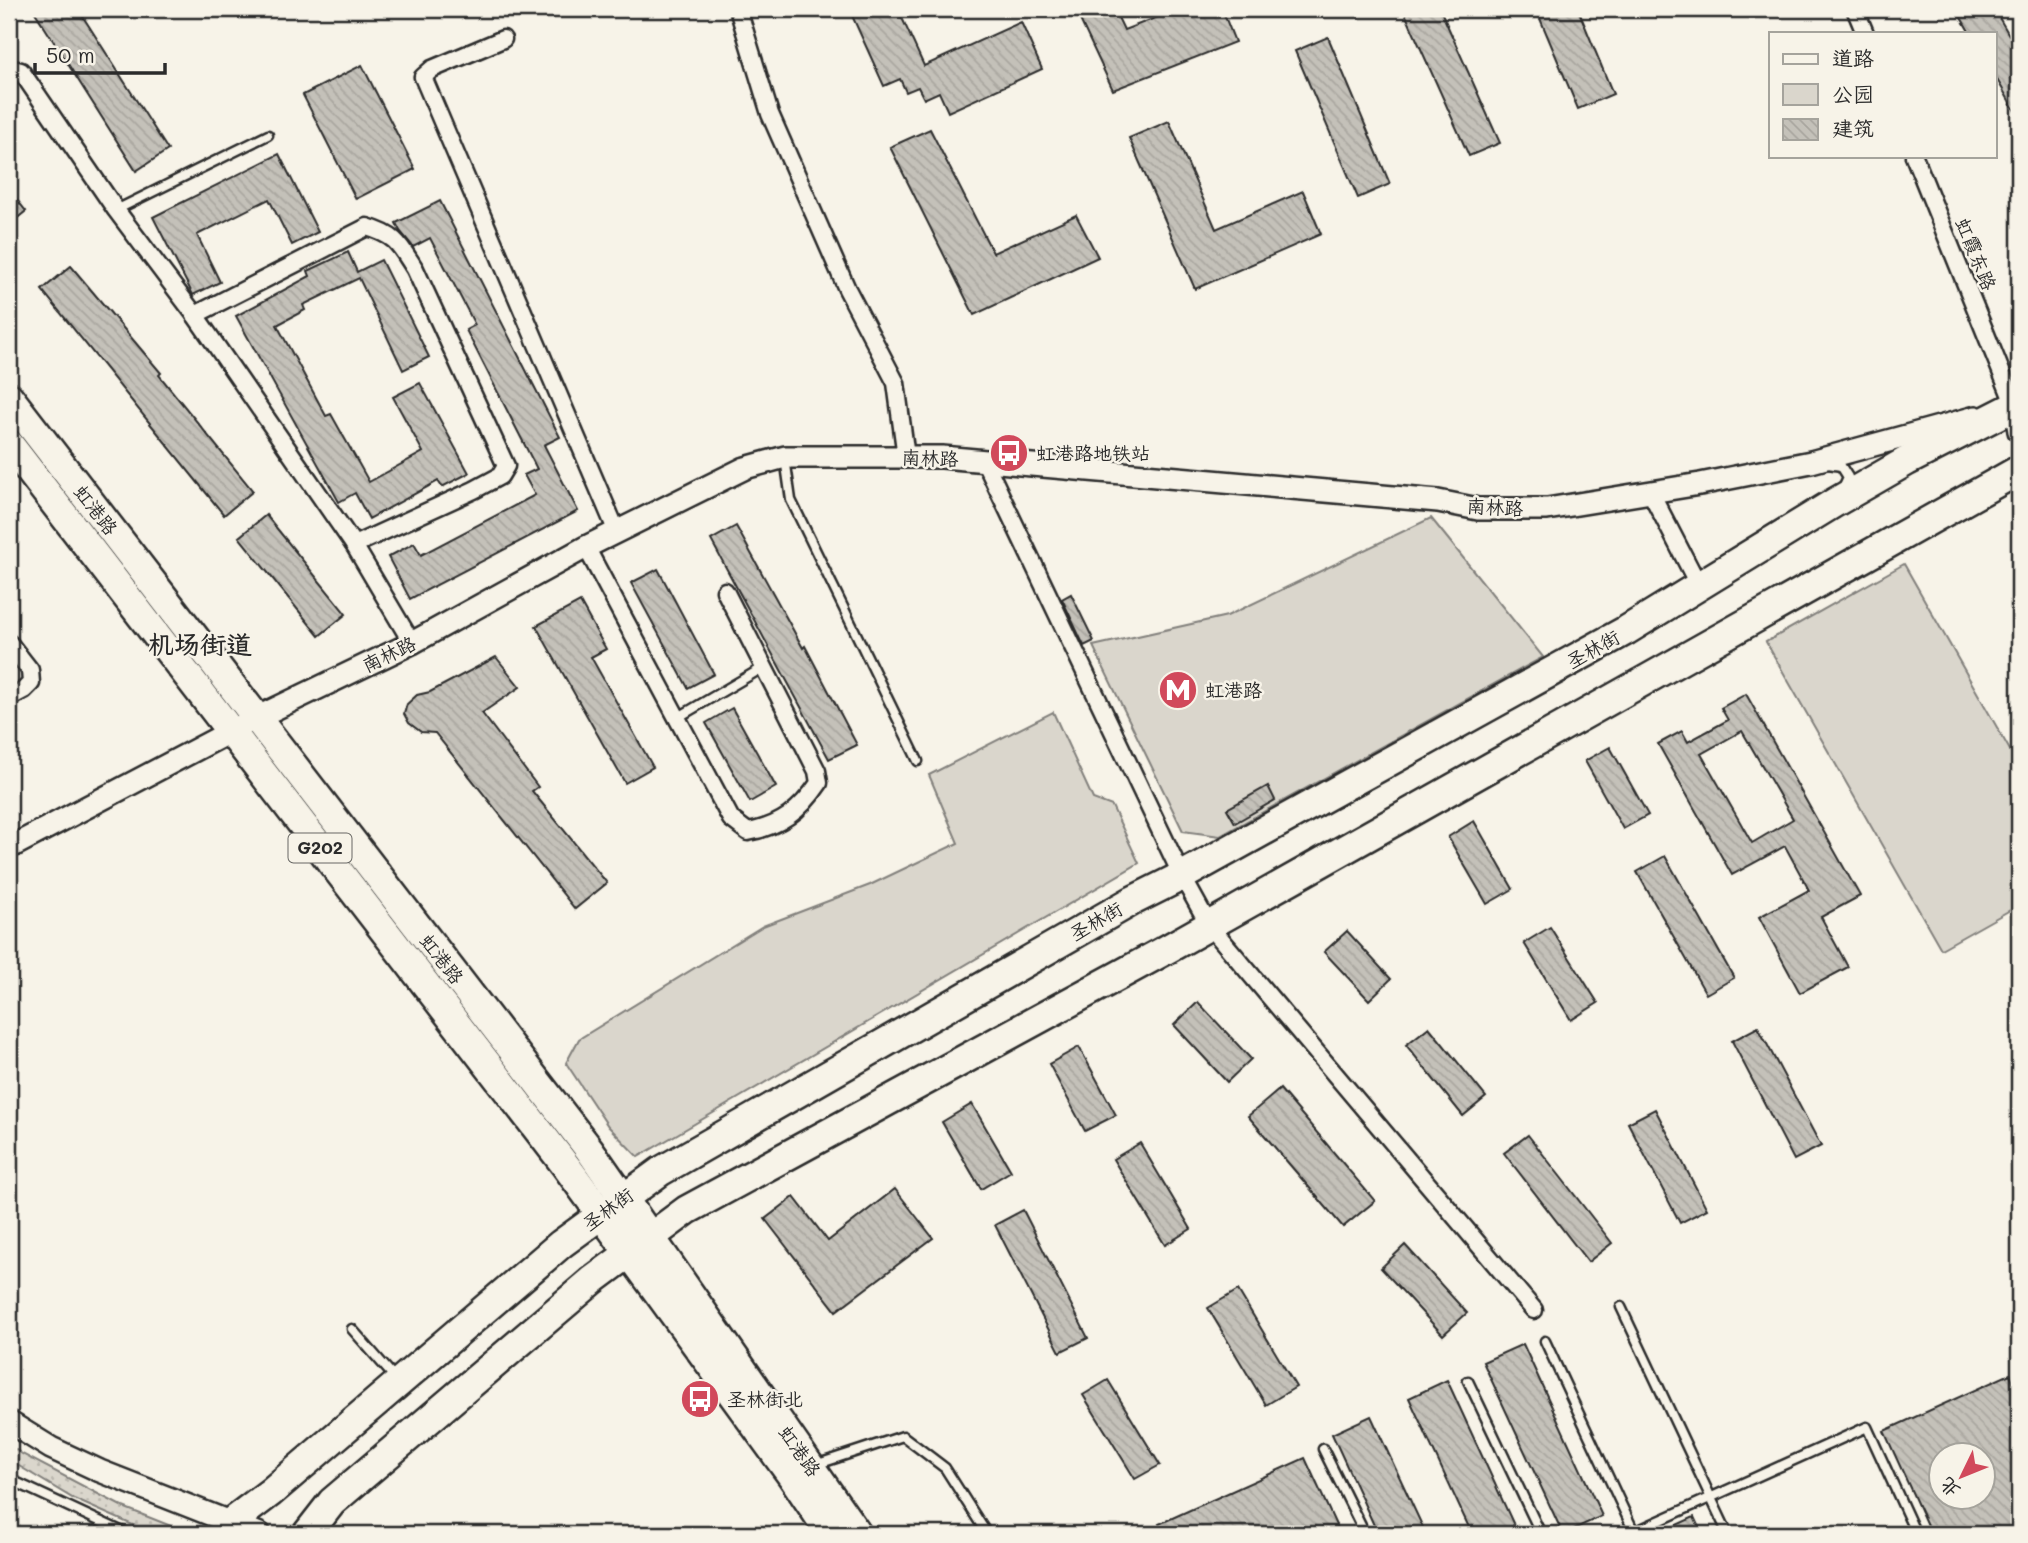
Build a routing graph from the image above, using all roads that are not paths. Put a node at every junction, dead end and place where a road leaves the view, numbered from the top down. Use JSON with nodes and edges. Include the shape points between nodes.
{"nodes":[{"id":1,"x":738,"y":9,"type":"edge"},
{"id":2,"x":1855,"y":9,"type":"edge"},
{"id":3,"x":1865,"y":32,"type":"edge"},
{"id":4,"x":503,"y":39,"type":"dead end"},
{"id":5,"x":9,"y":68,"type":"edge"},
{"id":6,"x":268,"y":135,"type":"dead end"},
{"id":7,"x":1915,"y":158,"type":"edge"},
{"id":8,"x":116,"y":210,"type":"junction"},
{"id":9,"x":195,"y":315,"type":"junction"},
{"id":10,"x":9,"y":397,"type":"edge"},
{"id":11,"x":2018,"y":413,"type":"edge"},
{"id":12,"x":9,"y":444,"type":"edge"},
{"id":13,"x":785,"y":457,"type":"junction"},
{"id":14,"x":906,"y":457,"type":"junction"},
{"id":15,"x":984,"y":460,"type":"junction"},
{"id":16,"x":1811,"y":462,"type":"junction"},
{"id":17,"x":2019,"y":470,"type":"edge"},
{"id":18,"x":1651,"y":493,"type":"junction"},
{"id":19,"x":1833,"y":503,"type":"junction"},
{"id":20,"x":617,"y":532,"type":"junction"},
{"id":21,"x":354,"y":545,"type":"junction"},
{"id":22,"x":586,"y":547,"type":"junction"},
{"id":23,"x":1699,"y":586,"type":"junction"},
{"id":24,"x":726,"y":591,"type":"dead end"},
{"id":25,"x":9,"y":643,"type":"edge"},
{"id":26,"x":412,"y":643,"type":"junction"},
{"id":27,"x":764,"y":667,"type":"junction"},
{"id":28,"x":9,"y":698,"type":"edge"},
{"id":29,"x":256,"y":718,"type":"junction"},
{"id":30,"x":677,"y":718,"type":"junction"},
{"id":31,"x":230,"y":731,"type":"junction"},
{"id":32,"x":918,"y":761,"type":"dead end"},
{"id":33,"x":9,"y":848,"type":"edge"},
{"id":34,"x":1182,"y":876,"type":"junction"},
{"id":35,"x":1209,"y":925,"type":"junction"},
{"id":36,"x":613,"y":1206,"type":"junction"},
{"id":37,"x":640,"y":1245,"type":"junction"},
{"id":38,"x":1621,"y":1307,"type":"dead end"},
{"id":39,"x":1534,"y":1310,"type":"dead end"},
{"id":40,"x":352,"y":1329,"type":"dead end"},
{"id":41,"x":1545,"y":1341,"type":"dead end"},
{"id":42,"x":1468,"y":1381,"type":"dead end"},
{"id":43,"x":399,"y":1383,"type":"junction"},
{"id":44,"x":9,"y":1422,"type":"edge"},
{"id":45,"x":1323,"y":1449,"type":"dead end"},
{"id":46,"x":811,"y":1466,"type":"junction"},
{"id":47,"x":9,"y":1479,"type":"edge"},
{"id":48,"x":1711,"y":1497,"type":"junction"},
{"id":49,"x":230,"y":1523,"type":"junction"},
{"id":50,"x":127,"y":1534,"type":"edge"},
{"id":51,"x":260,"y":1534,"type":"edge"},
{"id":52,"x":307,"y":1534,"type":"edge"},
{"id":53,"x":831,"y":1534,"type":"edge"},
{"id":54,"x":857,"y":1534,"type":"edge"},
{"id":55,"x":986,"y":1534,"type":"edge"},
{"id":56,"x":1365,"y":1534,"type":"edge"},
{"id":57,"x":1541,"y":1534,"type":"edge"},
{"id":58,"x":1633,"y":1534,"type":"edge"},
{"id":59,"x":1728,"y":1534,"type":"edge"},
{"id":60,"x":1916,"y":1534,"type":"edge"}],
"edges":[{"from":1,"to":14,"type":"street","via":[[771,114],[847,289],[895,383]]},
{"from":2,"to":3,"type":"street"},
{"from":4,"to":20,"type":"street","via":[[423,77]]},
{"from":5,"to":8,"type":"street","via":[[21,71]]},
{"from":6,"to":8,"type":"lane"},
{"from":7,"to":11,"type":"street","name":"虹霞东路"},
{"from":8,"to":9,"type":"street"},
{"from":9,"to":21,"type":"street"},
{"from":9,"to":21,"type":"street","via":[[367,228],[389,233],[403,249],[506,466],[500,476],[474,490]]},
{"from":10,"to":29,"type":"highway","name":"虹港路","number":"G202"},
{"from":11,"to":16,"type":"street","name":"南林路"},
{"from":11,"to":19,"type":"highway","name":"圣林街","via":[[1907,461]]},
{"from":12,"to":31,"type":"highway","name":"虹港路","number":"G202"},
{"from":13,"to":14,"type":"street","name":"南林路"},
{"from":13,"to":20,"type":"street","name":"南林路","via":[[745,468]]},
{"from":13,"to":32,"type":"lane","via":[[791,499]]},
{"from":14,"to":15,"type":"street","name":"南林路"},
{"from":15,"to":18,"type":"street","name":"南林路","via":[[1438,501],[1478,509],[1547,509]]},
{"from":15,"to":34,"type":"street"},
{"from":16,"to":18,"type":"street","name":"南林路"},
{"from":16,"to":19,"type":"lane","via":[[1841,467],[1848,477]]},
{"from":17,"to":35,"type":"highway"},
{"from":18,"to":23,"type":"street"},
{"from":19,"to":23,"type":"highway","name":"圣林街"},
{"from":20,"to":22,"type":"street","name":"南林路"},
{"from":21,"to":26,"type":"street"},
{"from":22,"to":26,"type":"street","name":"南林路"},
{"from":22,"to":30,"type":"street"},
{"from":23,"to":34,"type":"highway","name":"圣林街"},
{"from":24,"to":27,"type":"street"},
{"from":25,"to":28,"type":"street","via":[[30,670],[31,683]]},
{"from":26,"to":29,"type":"street","name":"南林路"},
{"from":27,"to":30,"type":"lane"},
{"from":27,"to":30,"type":"street","via":[[819,783],[788,817],[748,832],[731,819]]},
{"from":29,"to":31,"type":"street","name":"南林路"},
{"from":29,"to":36,"type":"highway","name":"虹港路","number":"G202","via":[[589,1149]]},
{"from":31,"to":33,"type":"street","name":"南林路"},
{"from":31,"to":36,"type":"highway","name":"虹港路","number":"G202"},
{"from":34,"to":35,"type":"street"},
{"from":34,"to":36,"type":"highway","name":"圣林街","via":[[697,1150]]},
{"from":35,"to":37,"type":"highway","via":[[687,1210]]},
{"from":35,"to":39,"type":"street"},
{"from":36,"to":37,"type":"highway","name":"虹港路","number":"G202"},
{"from":36,"to":43,"type":"highway","name":"圣林街","via":[[561,1244]]},
{"from":37,"to":46,"type":"highway","name":"虹港路","number":"G202"},
{"from":37,"to":52,"type":"highway","via":[[332,1502]]},
{"from":37,"to":53,"type":"highway","name":"虹港路","number":"G202"},
{"from":38,"to":48,"type":"lane"},
{"from":40,"to":43,"type":"lane"},
{"from":41,"to":58,"type":"lane"},
{"from":42,"to":57,"type":"lane"},
{"from":43,"to":49,"type":"highway","name":"圣林街"},
{"from":44,"to":49,"type":"street","via":[[100,1472]]},
{"from":45,"to":56,"type":"lane"},
{"from":46,"to":54,"type":"highway","name":"虹港路","number":"G202"},
{"from":46,"to":55,"type":"lane","via":[[903,1436],[946,1468]]},
{"from":47,"to":50,"type":"lane"},
{"from":48,"to":58,"type":"lane"},
{"from":48,"to":59,"type":"lane"},
{"from":48,"to":60,"type":"lane","via":[[1867,1427]]},
{"from":49,"to":51,"type":"street"}]}
